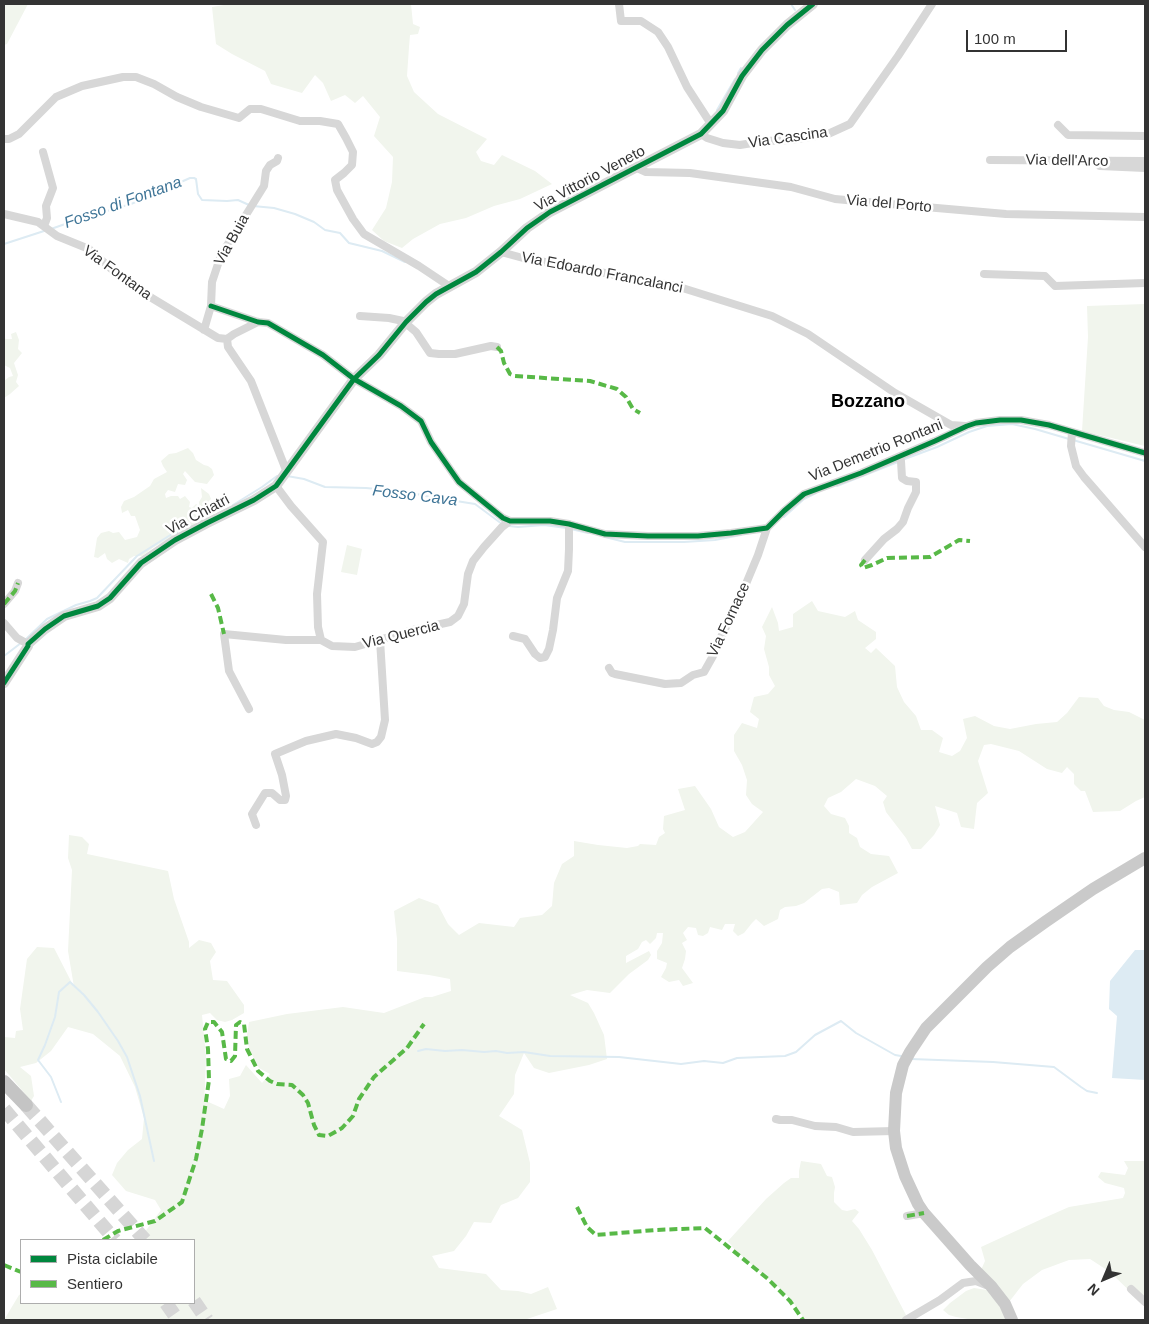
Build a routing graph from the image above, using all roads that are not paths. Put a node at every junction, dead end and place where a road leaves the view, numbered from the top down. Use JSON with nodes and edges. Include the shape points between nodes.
{"nodes":[{"id":1,"x":619,"y":4,"type":"edge"},
{"id":2,"x":813,"y":4,"type":"edge"},
{"id":3,"x":932,"y":4,"type":"edge"},
{"id":4,"x":711,"y":124,"type":"junction"},
{"id":5,"x":1058,"y":125,"type":"dead end"},
{"id":6,"x":701,"y":134,"type":"junction"},
{"id":7,"x":1145,"y":136,"type":"edge"},
{"id":8,"x":4,"y":139,"type":"edge"},
{"id":9,"x":43,"y":152,"type":"dead end"},
{"id":10,"x":278,"y":158,"type":"dead end"},
{"id":11,"x":990,"y":160,"type":"dead end"},
{"id":12,"x":1145,"y":161,"type":"edge"},
{"id":13,"x":1081,"y":165,"type":"dead end"},
{"id":14,"x":635,"y":167,"type":"junction"},
{"id":15,"x":1145,"y":168,"type":"edge"},
{"id":16,"x":4,"y":214,"type":"edge"},
{"id":17,"x":1145,"y":216,"type":"edge"},
{"id":18,"x":47,"y":229,"type":"junction"},
{"id":19,"x":501,"y":252,"type":"junction"},
{"id":20,"x":984,"y":274,"type":"dead end"},
{"id":21,"x":1145,"y":283,"type":"edge"},
{"id":22,"x":449,"y":286,"type":"junction"},
{"id":23,"x":211,"y":306,"type":"junction"},
{"id":24,"x":360,"y":316,"type":"dead end"},
{"id":25,"x":258,"y":322,"type":"junction"},
{"id":26,"x":406,"y":322,"type":"junction"},
{"id":27,"x":204,"y":330,"type":"junction"},
{"id":28,"x":227,"y":339,"type":"junction"},
{"id":29,"x":497,"y":347,"type":"dead end"},
{"id":30,"x":354,"y":379,"type":"junction"},
{"id":31,"x":967,"y":426,"type":"junction"},
{"id":32,"x":1072,"y":436,"type":"junction"},
{"id":33,"x":1145,"y":453,"type":"edge"},
{"id":34,"x":900,"y":460,"type":"junction"},
{"id":35,"x":282,"y":477,"type":"junction"},
{"id":36,"x":507,"y":524,"type":"junction"},
{"id":37,"x":569,"y":527,"type":"junction"},
{"id":38,"x":767,"y":529,"type":"junction"},
{"id":39,"x":1145,"y":547,"type":"edge"},
{"id":40,"x":865,"y":560,"type":"dead end"},
{"id":41,"x":18,"y":583,"type":"dead end"},
{"id":42,"x":4,"y":604,"type":"edge"},
{"id":43,"x":4,"y":623,"type":"edge"},
{"id":44,"x":514,"y":636,"type":"dead end"},
{"id":45,"x":321,"y":640,"type":"junction"},
{"id":46,"x":380,"y":640,"type":"junction"},
{"id":47,"x":27,"y":644,"type":"junction"},
{"id":48,"x":609,"y":668,"type":"dead end"},
{"id":49,"x":4,"y":683,"type":"edge"},
{"id":50,"x":249,"y":709,"type":"dead end"},
{"id":51,"x":256,"y":825,"type":"dead end"},
{"id":52,"x":1145,"y":858,"type":"edge"},
{"id":53,"x":4,"y":1082,"type":"edge"},
{"id":54,"x":26,"y":1105,"type":"tunnel mouth"},
{"id":55,"x":776,"y":1119,"type":"dead end"},
{"id":56,"x":894,"y":1131,"type":"junction"},
{"id":57,"x":924,"y":1212,"type":"junction"},
{"id":58,"x":907,"y":1216,"type":"dead end"},
{"id":59,"x":991,"y":1286,"type":"junction"},
{"id":60,"x":1131,"y":1289,"type":"dead end"},
{"id":61,"x":1145,"y":1302,"type":"edge"},
{"id":62,"x":906,"y":1320,"type":"edge"},
{"id":63,"x":1012,"y":1320,"type":"edge"}],
"edges":[{"from":1,"to":4,"type":"street","via":[[621,21],[641,20],[658,32]]},
{"from":2,"to":4,"type":"street","name":"Via Vittorio Veneto","via":[[787,24],[762,50],[742,76],[723,111]]},
{"from":3,"to":6,"type":"street","name":"Via Cascina","via":[[850,124],[828,134],[740,145],[723,143]]},
{"from":4,"to":6,"type":"street","name":"Via Vittorio Veneto"},
{"from":5,"to":7,"type":"street","via":[[1068,135]]},
{"from":6,"to":14,"type":"street","name":"Via Vittorio Veneto"},
{"from":8,"to":22,"type":"street","via":[[19,134],[56,97],[82,86],[123,77],[136,77],[201,107],[239,118],[250,109],[261,109],[300,120],[338,124],[353,152],[352,165],[335,180],[353,220],[364,234]]},
{"from":9,"to":18,"type":"street","via":[[52,188],[46,206]]},
{"from":10,"to":23,"type":"street","name":"Via Buia","via":[[266,171],[264,186],[221,255],[212,282]]},
{"from":11,"to":12,"type":"street","name":"Via dell'Arco"},
{"from":13,"to":15,"type":"street"},
{"from":14,"to":17,"type":"street","name":"Via del Porto","via":[[646,172],[690,174],[791,187],[835,199],[1006,214]]},
{"from":14,"to":19,"type":"street","name":"Via Vittorio Veneto","via":[[550,212]]},
{"from":16,"to":18,"type":"street","name":"Via Fontana","via":[[38,222]]},
{"from":18,"to":27,"type":"street","name":"Via Fontana","via":[[89,249],[127,283]]},
{"from":19,"to":22,"type":"street","name":"Via Vittorio Veneto","via":[[476,272]]},
{"from":19,"to":31,"type":"street","name":"Via Edoardo Francalanci","via":[[676,286],[772,316],[808,334],[895,393],[951,425]]},
{"from":20,"to":21,"type":"street","via":[[1045,276],[1055,286]]},
{"from":22,"to":26,"type":"street","name":"Via Vittorio Veneto"},
{"from":23,"to":25,"type":"street"},
{"from":23,"to":27,"type":"street","name":"Via Buia"},
{"from":24,"to":26,"type":"street"},
{"from":25,"to":28,"type":"street"},
{"from":25,"to":30,"type":"street","via":[[268,322]]},
{"from":26,"to":29,"type":"street","via":[[430,353],[455,354]]},
{"from":26,"to":30,"type":"street","name":"Via Vittorio Veneto"},
{"from":27,"to":28,"type":"street","name":"Via Fontana"},
{"from":28,"to":35,"type":"street","via":[[228,347],[251,380]]},
{"from":30,"to":35,"type":"street","name":"Via Vittorio Veneto"},
{"from":30,"to":36,"type":"street","via":[[421,421],[431,442],[459,482]]},
{"from":31,"to":32,"type":"street","name":"Via Demetrio Rontani","via":[[1021,420],[1049,425]]},
{"from":31,"to":34,"type":"street","name":"Via Demetrio Rontani"},
{"from":32,"to":33,"type":"street","name":"Via Demetrio Rontani"},
{"from":32,"to":39,"type":"street","via":[[1076,466]]},
{"from":34,"to":38,"type":"street","name":"Via Demetrio Rontani","via":[[804,494]]},
{"from":34,"to":40,"type":"street","via":[[902,478],[916,482],[916,492],[903,522]]},
{"from":35,"to":45,"type":"street","via":[[291,506],[324,542],[317,594]]},
{"from":35,"to":47,"type":"street","name":"Via Chiatri","via":[[254,500],[175,540],[141,563],[110,598],[98,606],[64,616]]},
{"from":36,"to":37,"type":"street","via":[[550,521]]},
{"from":36,"to":46,"type":"street","name":"Via Quercia","via":[[473,562],[464,604],[454,620]]},
{"from":37,"to":38,"type":"street","via":[[605,534],[648,536],[698,536]]},
{"from":37,"to":44,"type":"street","via":[[568,571],[557,598],[554,630],[545,657],[540,658],[525,639]]},
{"from":38,"to":48,"type":"street","name":"Via Fornace","via":[[738,603],[704,672],[681,683],[665,684],[612,673]]},
{"from":41,"to":42,"type":"street"},
{"from":43,"to":47,"type":"street"},
{"from":45,"to":46,"type":"street","name":"Via Quercia","via":[[332,646],[355,647]]},
{"from":45,"to":50,"type":"street","name":"Via Quercia","via":[[224,634],[228,671]]},
{"from":46,"to":51,"type":"street","via":[[384,720],[381,737],[372,744],[336,734],[306,741],[276,754],[285,800],[265,793],[252,814]]},
{"from":47,"to":49,"type":"street","name":"Via Chiatri"},
{"from":52,"to":56,"type":"main road","via":[[1010,948],[926,1028],[904,1065],[896,1093]]},
{"from":53,"to":54,"type":"highway"},
{"from":55,"to":56,"type":"street","via":[[853,1132]]},
{"from":56,"to":57,"type":"main road","via":[[905,1176]]},
{"from":57,"to":58,"type":"street"},
{"from":57,"to":59,"type":"main road"},
{"from":59,"to":62,"type":"street","via":[[962,1283]]},
{"from":59,"to":63,"type":"main road"},
{"from":60,"to":61,"type":"street"}]}
